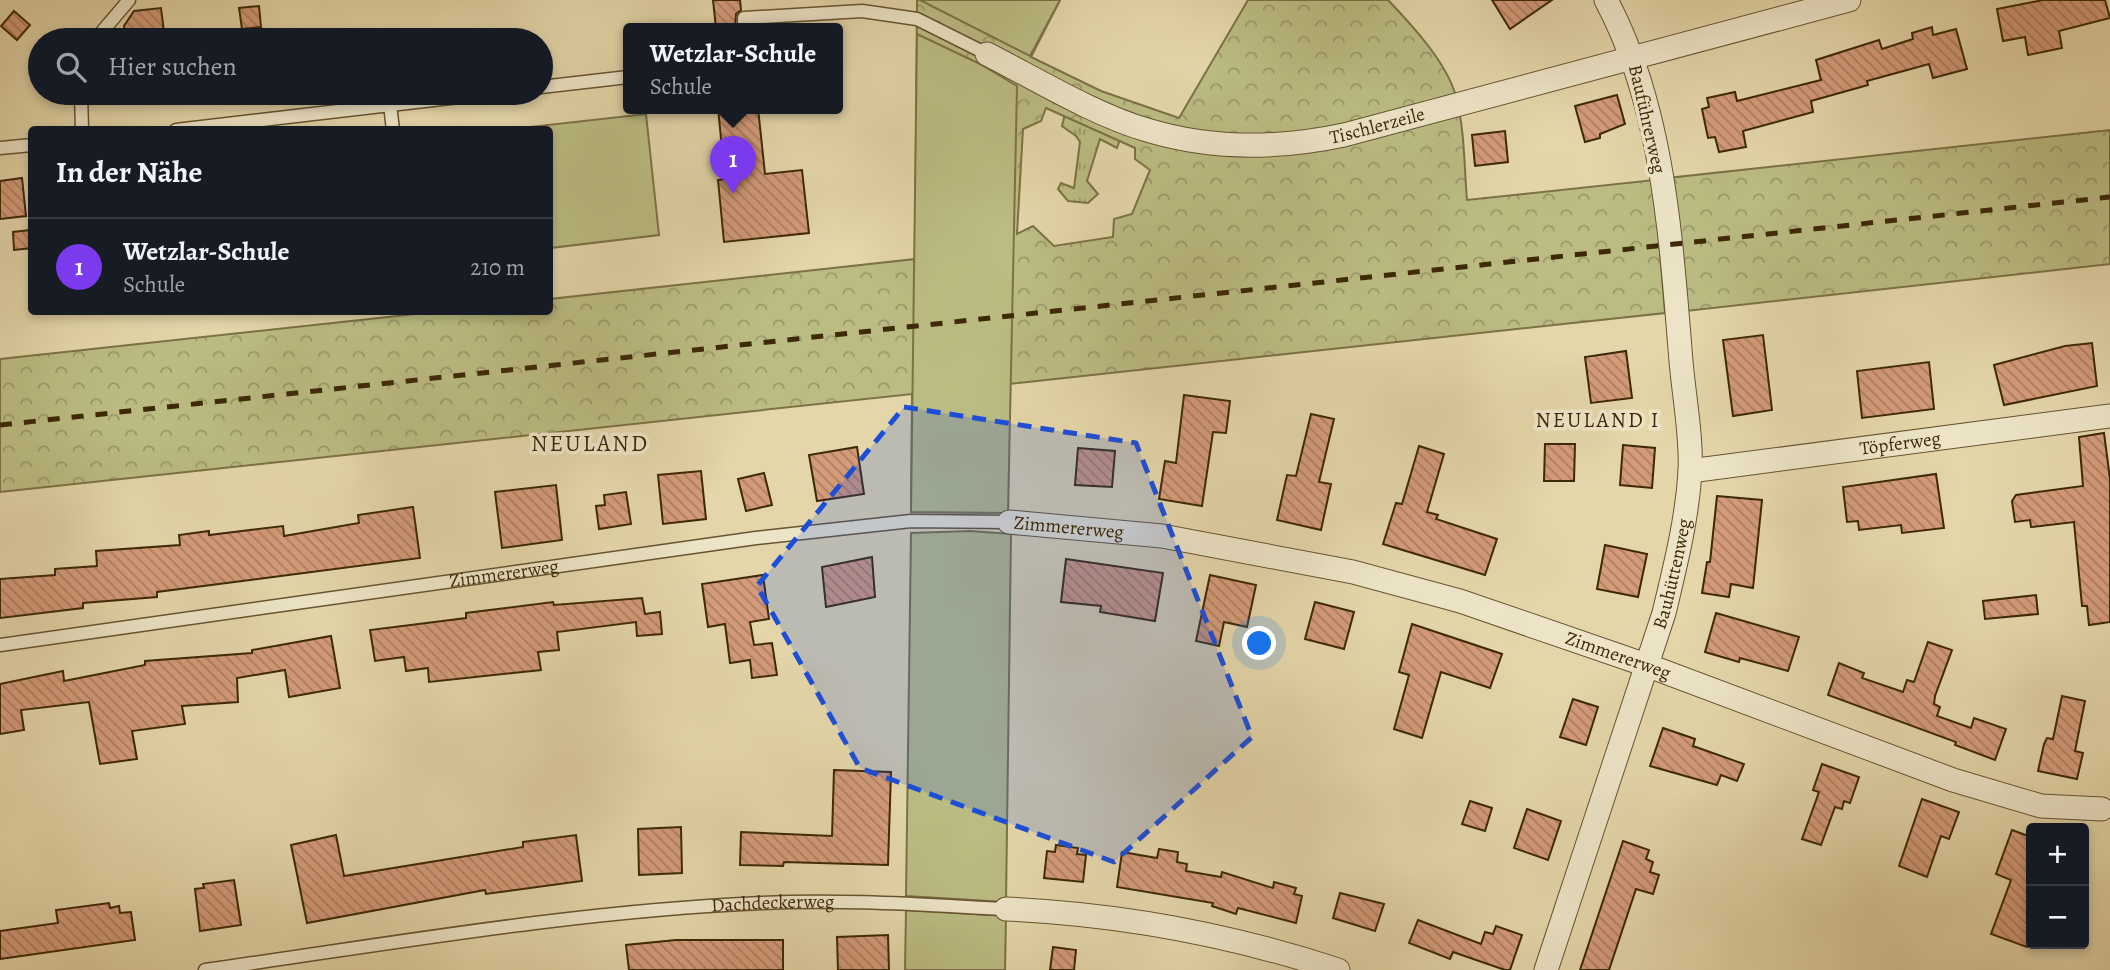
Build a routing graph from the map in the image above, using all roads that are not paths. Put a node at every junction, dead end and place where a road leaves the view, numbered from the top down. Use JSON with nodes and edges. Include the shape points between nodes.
{"nodes":[{"id":1,"x":129,"y":0,"type":"edge"},
{"id":2,"x":1606,"y":0,"type":"edge"},
{"id":3,"x":1849,"y":0,"type":"edge"},
{"id":4,"x":744,"y":23,"type":"edge"},
{"id":5,"x":106,"y":28,"type":"edge"},
{"id":6,"x":987,"y":54,"type":"joint"},
{"id":7,"x":1633,"y":58,"type":"junction"},
{"id":8,"x":623,"y":78,"type":"edge"},
{"id":9,"x":553,"y":86,"type":"edge"},
{"id":10,"x":81,"y":105,"type":"edge"},
{"id":11,"x":390,"y":105,"type":"joint"},
{"id":12,"x":82,"y":126,"type":"edge"},
{"id":13,"x":212,"y":126,"type":"edge"},
{"id":14,"x":393,"y":126,"type":"edge"},
{"id":15,"x":28,"y":145,"type":"edge"},
{"id":16,"x":0,"y":148,"type":"edge"},
{"id":17,"x":1670,"y":244,"type":"joint"},
{"id":18,"x":2110,"y":416,"type":"edge"},
{"id":19,"x":1690,"y":471,"type":"junction"},
{"id":20,"x":1009,"y":523,"type":"joint"},
{"id":21,"x":0,"y":645,"type":"edge"},
{"id":22,"x":1649,"y":666,"type":"junction"},
{"id":23,"x":2102,"y":809,"type":"dead end"},
{"id":24,"x":1006,"y":909,"type":"joint"},
{"id":25,"x":205,"y":970,"type":"edge"},
{"id":26,"x":1338,"y":970,"type":"edge"},
{"id":27,"x":1546,"y":970,"type":"edge"}],
"edges":[{"from":1,"to":5,"type":"lane"},
{"from":2,"to":7,"type":"street","name":"Bauführerweg"},
{"from":3,"to":7,"type":"street","name":"Tischlerzeile"},
{"from":4,"to":6,"type":"lane","name":"Tischlerzeile","via":[[744,18],[862,11],[917,19]]},
{"from":6,"to":7,"type":"street","name":"Tischlerzeile","via":[[1147,130],[1238,147],[1293,146],[1344,135]]},
{"from":7,"to":17,"type":"street","name":"Bauführerweg","via":[[1659,166]]},
{"from":8,"to":9,"type":"lane"},
{"from":10,"to":12,"type":"lane"},
{"from":11,"to":13,"type":"lane"},
{"from":11,"to":14,"type":"lane"},
{"from":15,"to":16,"type":"lane"},
{"from":17,"to":19,"type":"street","name":"Bauhüttenweg"},
{"from":18,"to":19,"type":"street","name":"Töpferweg"},
{"from":19,"to":22,"type":"street","name":"Bauhüttenweg","via":[[1677,555]]},
{"from":20,"to":21,"type":"lane","name":"Zimmererweg","via":[[911,520],[769,537]]},
{"from":20,"to":22,"type":"street","name":"Zimmererweg","via":[[1162,536],[1353,572],[1460,601]]},
{"from":22,"to":23,"type":"street","name":"Zimmererweg","via":[[1953,780],[2041,806]]},
{"from":22,"to":27,"type":"street","name":"Bauhüttenweg"},
{"from":24,"to":25,"type":"lane","name":"Dachdeckerweg","via":[[764,903],[612,913]]},
{"from":24,"to":26,"type":"street","name":"Dachdeckerweg","via":[[1131,922],[1216,937]]}]}
